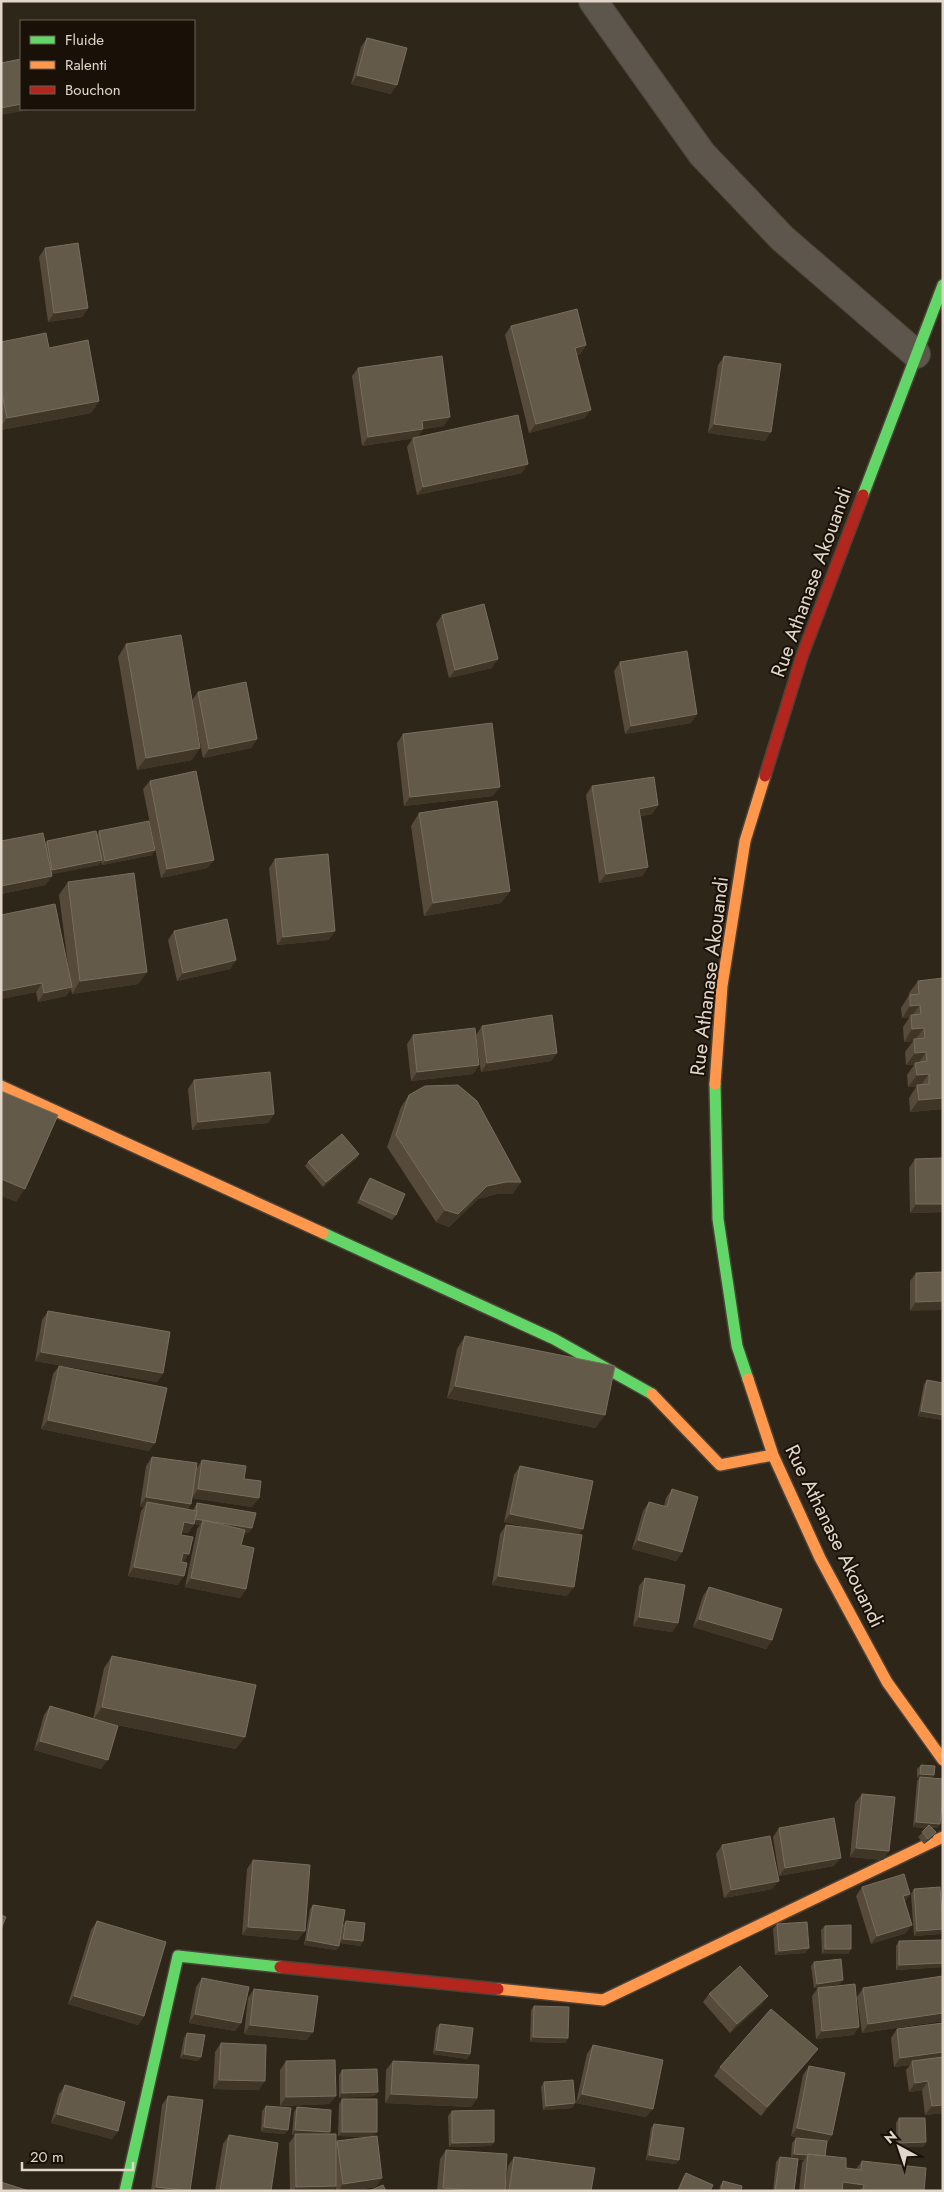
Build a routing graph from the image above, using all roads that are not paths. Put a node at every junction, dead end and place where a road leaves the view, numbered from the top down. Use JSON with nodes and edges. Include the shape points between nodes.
{"nodes":[{"id":1,"x":592,"y":1,"type":"edge"},
{"id":2,"x":943,"y":285,"type":"edge"},
{"id":3,"x":916,"y":354,"type":"junction"},
{"id":4,"x":1,"y":1086,"type":"edge"},
{"id":5,"x":773,"y":1456,"type":"junction"},
{"id":6,"x":943,"y":1760,"type":"edge"},
{"id":7,"x":943,"y":1837,"type":"edge"},
{"id":8,"x":125,"y":2191,"type":"edge"}],
"edges":[{"from":1,"to":3,"type":"street","via":[[702,154],[782,238]]},
{"from":2,"to":3,"type":"street","name":"Rue Athanase Akouandi"},
{"from":3,"to":5,"type":"street","name":"Rue Athanase Akouandi","via":[[802,656],[744,840],[722,986],[714,1092],[718,1219],[737,1346]]},
{"from":4,"to":5,"type":"street","via":[[554,1339],[648,1390],[720,1465]]},
{"from":5,"to":6,"type":"street","name":"Rue Athanase Akouandi","via":[[820,1558],[887,1682]]},
{"from":7,"to":8,"type":"street","via":[[602,2000],[178,1956]]}]}
